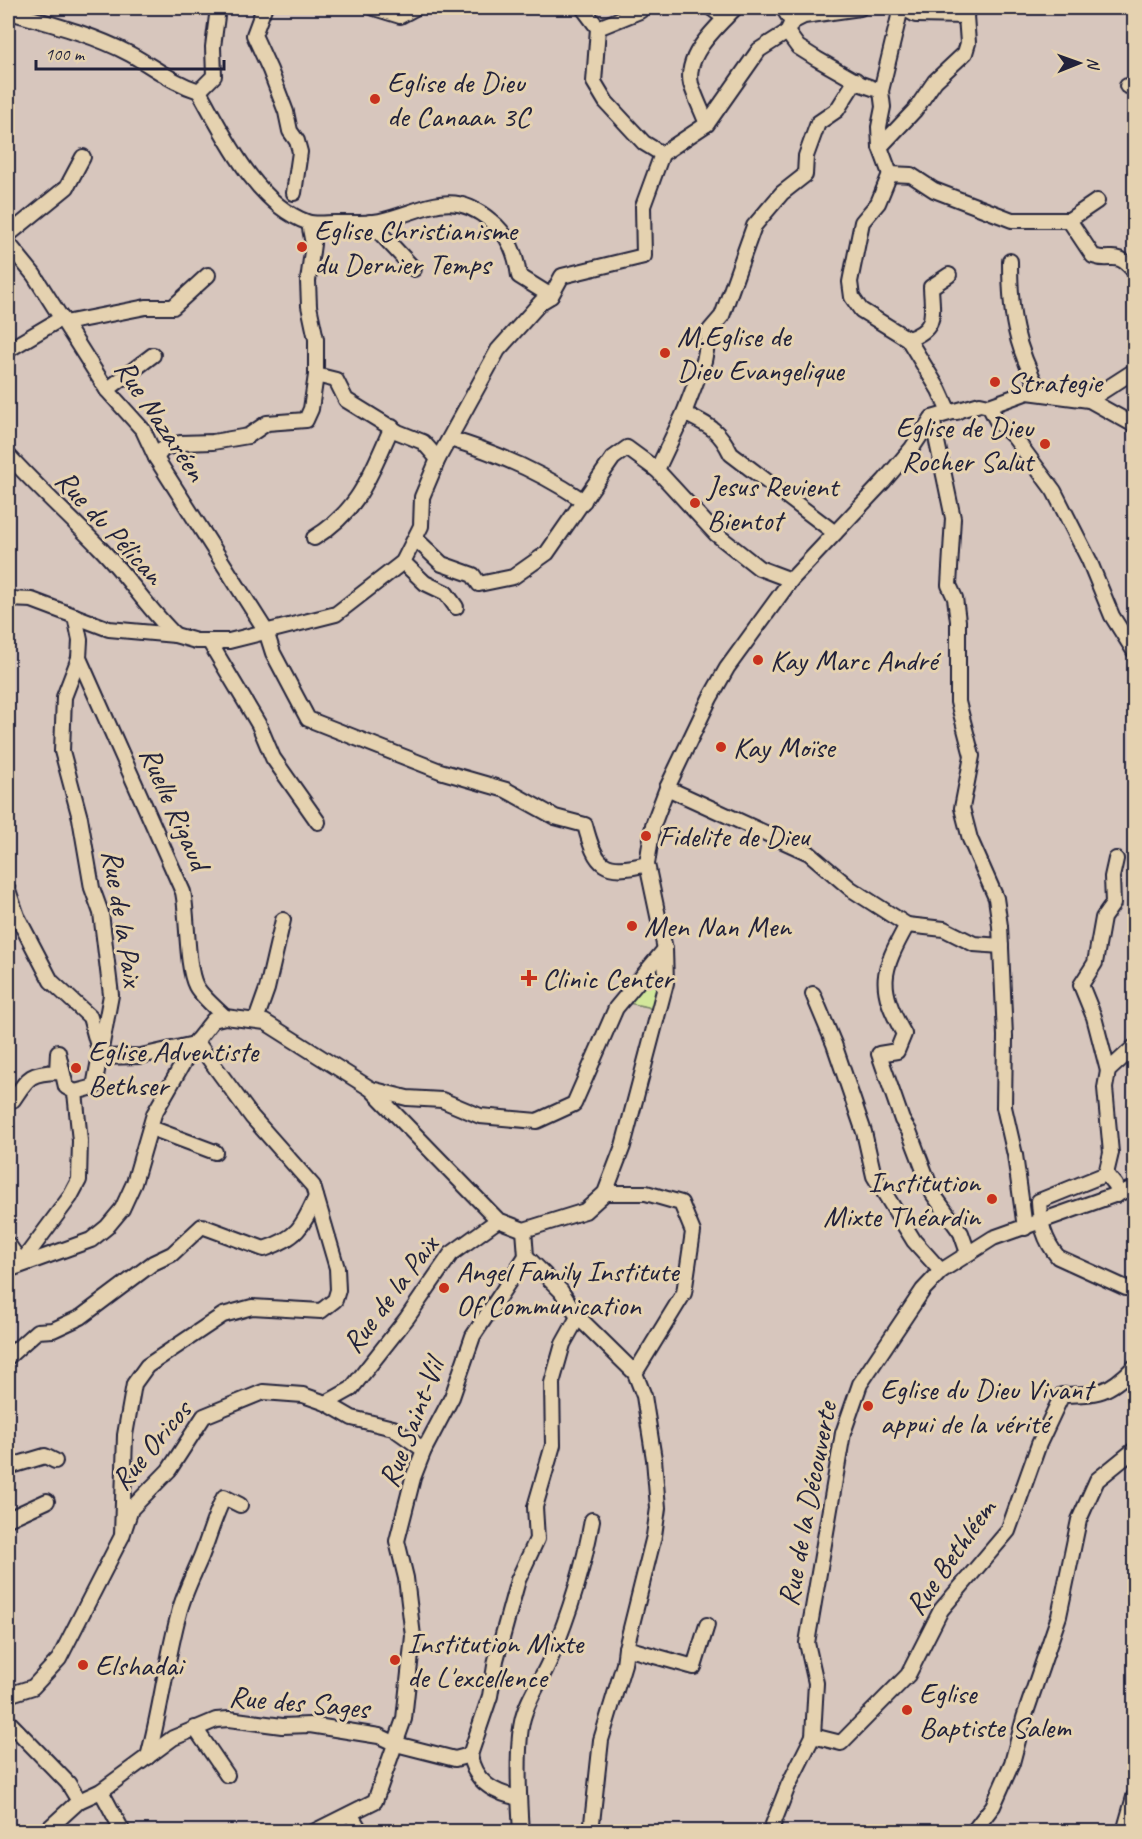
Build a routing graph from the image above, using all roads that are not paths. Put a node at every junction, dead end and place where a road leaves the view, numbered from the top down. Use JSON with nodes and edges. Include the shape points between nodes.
{"nodes":[{"id":1,"x":218,"y":8,"type":"edge"},
{"id":2,"x":264,"y":8,"type":"edge"},
{"id":3,"x":374,"y":8,"type":"edge"},
{"id":4,"x":414,"y":8,"type":"edge"},
{"id":5,"x":583,"y":8,"type":"edge"},
{"id":6,"x":711,"y":8,"type":"edge"},
{"id":7,"x":783,"y":8,"type":"edge"},
{"id":8,"x":860,"y":8,"type":"edge"},
{"id":9,"x":902,"y":8,"type":"edge"},
{"id":10,"x":640,"y":11,"type":"dead end"},
{"id":11,"x":967,"y":12,"type":"edge"},
{"id":12,"x":12,"y":13,"type":"edge"},
{"id":13,"x":730,"y":13,"type":"edge"},
{"id":14,"x":790,"y":27,"type":"junction"},
{"id":15,"x":598,"y":28,"type":"junction"},
{"id":16,"x":856,"y":80,"type":"junction"},
{"id":17,"x":199,"y":91,"type":"junction"},
{"id":18,"x":881,"y":91,"type":"junction"},
{"id":19,"x":707,"y":124,"type":"junction"},
{"id":20,"x":880,"y":147,"type":"junction"},
{"id":21,"x":662,"y":154,"type":"junction"},
{"id":22,"x":83,"y":157,"type":"dead end"},
{"id":23,"x":890,"y":174,"type":"junction"},
{"id":24,"x":294,"y":193,"type":"dead end"},
{"id":25,"x":1097,"y":201,"type":"dead end"},
{"id":26,"x":1069,"y":220,"type":"junction"},
{"id":27,"x":370,"y":222,"type":"junction"},
{"id":28,"x":309,"y":223,"type":"junction"},
{"id":29,"x":8,"y":235,"type":"edge"},
{"id":30,"x":8,"y":243,"type":"edge"},
{"id":31,"x":1010,"y":261,"type":"dead end"},
{"id":32,"x":414,"y":269,"type":"dead end"},
{"id":33,"x":1134,"y":271,"type":"edge"},
{"id":34,"x":208,"y":275,"type":"dead end"},
{"id":35,"x":949,"y":275,"type":"dead end"},
{"id":36,"x":551,"y":296,"type":"junction"},
{"id":37,"x":64,"y":320,"type":"junction"},
{"id":38,"x":908,"y":339,"type":"junction"},
{"id":39,"x":8,"y":350,"type":"edge"},
{"id":40,"x":153,"y":356,"type":"dead end"},
{"id":41,"x":1134,"y":371,"type":"edge"},
{"id":42,"x":316,"y":375,"type":"junction"},
{"id":43,"x":107,"y":390,"type":"junction"},
{"id":44,"x":1040,"y":393,"type":"junction"},
{"id":45,"x":1089,"y":400,"type":"junction"},
{"id":46,"x":989,"y":406,"type":"junction"},
{"id":47,"x":684,"y":412,"type":"junction"},
{"id":48,"x":957,"y":412,"type":"junction"},
{"id":49,"x":932,"y":418,"type":"junction"},
{"id":50,"x":1134,"y":425,"type":"edge"},
{"id":51,"x":392,"y":427,"type":"junction"},
{"id":52,"x":450,"y":439,"type":"junction"},
{"id":53,"x":8,"y":455,"type":"edge"},
{"id":54,"x":156,"y":458,"type":"junction"},
{"id":55,"x":438,"y":459,"type":"junction"},
{"id":56,"x":657,"y":470,"type":"junction"},
{"id":57,"x":584,"y":501,"type":"junction"},
{"id":58,"x":835,"y":533,"type":"junction"},
{"id":59,"x":314,"y":538,"type":"dead end"},
{"id":60,"x":416,"y":539,"type":"junction"},
{"id":61,"x":403,"y":562,"type":"junction"},
{"id":62,"x":791,"y":580,"type":"junction"},
{"id":63,"x":8,"y":599,"type":"edge"},
{"id":64,"x":456,"y":607,"type":"dead end"},
{"id":65,"x":75,"y":616,"type":"junction"},
{"id":66,"x":266,"y":630,"type":"junction"},
{"id":67,"x":175,"y":635,"type":"junction"},
{"id":68,"x":209,"y":641,"type":"junction"},
{"id":69,"x":1134,"y":651,"type":"edge"},
{"id":70,"x":79,"y":658,"type":"junction"},
{"id":71,"x":667,"y":788,"type":"junction"},
{"id":72,"x":318,"y":822,"type":"dead end"},
{"id":73,"x":1116,"y":859,"type":"dead end"},
{"id":74,"x":647,"y":864,"type":"junction"},
{"id":75,"x":8,"y":890,"type":"edge"},
{"id":76,"x":283,"y":920,"type":"dead end"},
{"id":77,"x":907,"y":925,"type":"junction"},
{"id":78,"x":1001,"y":946,"type":"junction"},
{"id":79,"x":665,"y":949,"type":"junction"},
{"id":80,"x":813,"y":994,"type":"dead end"},
{"id":81,"x":225,"y":1017,"type":"junction"},
{"id":82,"x":256,"y":1020,"type":"junction"},
{"id":83,"x":195,"y":1042,"type":"junction"},
{"id":84,"x":1134,"y":1047,"type":"edge"},
{"id":85,"x":101,"y":1057,"type":"junction"},
{"id":86,"x":1108,"y":1071,"type":"junction"},
{"id":87,"x":371,"y":1089,"type":"junction"},
{"id":88,"x":75,"y":1092,"type":"junction"},
{"id":89,"x":8,"y":1101,"type":"edge"},
{"id":90,"x":151,"y":1128,"type":"junction"},
{"id":91,"x":215,"y":1152,"type":"dead end"},
{"id":92,"x":1106,"y":1174,"type":"junction"},
{"id":93,"x":1134,"y":1188,"type":"edge"},
{"id":94,"x":605,"y":1193,"type":"junction"},
{"id":95,"x":1117,"y":1194,"type":"junction"},
{"id":96,"x":316,"y":1197,"type":"junction"},
{"id":97,"x":498,"y":1220,"type":"junction"},
{"id":98,"x":1040,"y":1223,"type":"junction"},
{"id":99,"x":1025,"y":1228,"type":"junction"},
{"id":100,"x":524,"y":1230,"type":"junction"},
{"id":101,"x":8,"y":1244,"type":"edge"},
{"id":102,"x":968,"y":1253,"type":"junction"},
{"id":103,"x":526,"y":1256,"type":"junction"},
{"id":104,"x":21,"y":1263,"type":"junction"},
{"id":105,"x":8,"y":1270,"type":"edge"},
{"id":106,"x":941,"y":1271,"type":"junction"},
{"id":107,"x":1126,"y":1288,"type":"dead end"},
{"id":108,"x":578,"y":1317,"type":"junction"},
{"id":109,"x":8,"y":1357,"type":"edge"},
{"id":110,"x":1134,"y":1367,"type":"edge"},
{"id":111,"x":635,"y":1373,"type":"junction"},
{"id":112,"x":326,"y":1403,"type":"junction"},
{"id":113,"x":424,"y":1450,"type":"junction"},
{"id":114,"x":1134,"y":1450,"type":"edge"},
{"id":115,"x":55,"y":1461,"type":"dead end"},
{"id":116,"x":8,"y":1467,"type":"edge"},
{"id":117,"x":47,"y":1501,"type":"dead end"},
{"id":118,"x":240,"y":1504,"type":"dead end"},
{"id":119,"x":8,"y":1519,"type":"edge"},
{"id":120,"x":592,"y":1520,"type":"dead end"},
{"id":121,"x":122,"y":1536,"type":"junction"},
{"id":122,"x":707,"y":1625,"type":"dead end"},
{"id":123,"x":626,"y":1648,"type":"junction"},
{"id":124,"x":8,"y":1695,"type":"edge"},
{"id":125,"x":8,"y":1721,"type":"edge"},
{"id":126,"x":195,"y":1728,"type":"junction"},
{"id":127,"x":813,"y":1736,"type":"junction"},
{"id":128,"x":396,"y":1744,"type":"junction"},
{"id":129,"x":470,"y":1755,"type":"junction"},
{"id":130,"x":148,"y":1756,"type":"junction"},
{"id":131,"x":227,"y":1775,"type":"dead end"},
{"id":132,"x":101,"y":1791,"type":"junction"},
{"id":133,"x":1134,"y":1797,"type":"edge"},
{"id":134,"x":519,"y":1798,"type":"junction"},
{"id":135,"x":79,"y":1801,"type":"junction"},
{"id":136,"x":351,"y":1815,"type":"junction"},
{"id":137,"x":45,"y":1832,"type":"edge"},
{"id":138,"x":123,"y":1832,"type":"edge"},
{"id":139,"x":313,"y":1832,"type":"edge"},
{"id":140,"x":361,"y":1832,"type":"edge"},
{"id":141,"x":521,"y":1832,"type":"edge"},
{"id":142,"x":591,"y":1832,"type":"edge"},
{"id":143,"x":770,"y":1832,"type":"edge"},
{"id":144,"x":973,"y":1832,"type":"edge"},
{"id":145,"x":1124,"y":1832,"type":"edge"}],
"edges":[{"from":1,"to":17,"type":"street","via":[[214,76]]},
{"from":2,"to":24,"type":"street","via":[[254,35],[300,152]]},
{"from":3,"to":4,"type":"street","via":[[400,16]]},
{"from":5,"to":15,"type":"street"},
{"from":6,"to":13,"type":"street"},
{"from":7,"to":14,"type":"street"},
{"from":8,"to":14,"type":"street","via":[[804,16]]},
{"from":9,"to":11,"type":"street","via":[[916,15]]},
{"from":9,"to":18,"type":"street"},
{"from":10,"to":15,"type":"street"},
{"from":11,"to":20,"type":"street","via":[[965,53],[935,81],[915,110]]},
{"from":12,"to":17,"type":"street","via":[[60,26],[129,53],[180,86]]},
{"from":13,"to":19,"type":"street","via":[[692,63],[691,82]]},
{"from":14,"to":16,"type":"street","via":[[798,47]]},
{"from":14,"to":19,"type":"street","via":[[759,50]]},
{"from":15,"to":21,"type":"street","via":[[594,82],[606,102],[644,143]]},
{"from":16,"to":18,"type":"street"},
{"from":16,"to":47,"type":"street","via":[[837,110],[818,123],[806,156],[805,175],[782,193],[754,226],[722,316],[710,330],[704,362]]},
{"from":17,"to":28,"type":"street","via":[[233,152],[262,189],[286,212]]},
{"from":18,"to":20,"type":"street","via":[[884,107]]},
{"from":19,"to":21,"type":"street"},
{"from":20,"to":23,"type":"street"},
{"from":21,"to":36,"type":"street","via":[[643,206],[644,256],[562,276]]},
{"from":22,"to":29,"type":"street","via":[[67,187]]},
{"from":23,"to":26,"type":"street","via":[[911,175],[934,190],[1012,220]]},
{"from":23,"to":38,"type":"street","via":[[878,203],[862,222],[850,282],[852,297],[861,310]]},
{"from":25,"to":26,"type":"street"},
{"from":26,"to":33,"type":"street","via":[[1093,256],[1114,256]]},
{"from":27,"to":28,"type":"street"},
{"from":27,"to":32,"type":"street"},
{"from":27,"to":36,"type":"street","via":[[437,203],[474,207],[506,237],[516,257],[519,276]]},
{"from":28,"to":42,"type":"street","via":[[313,244],[309,290]]},
{"from":30,"to":37,"type":"street","name":"Rue Nazaréen"},
{"from":31,"to":44,"type":"street","via":[[1012,321],[1022,358]]},
{"from":34,"to":37,"type":"street","via":[[173,307],[146,307]]},
{"from":35,"to":38,"type":"street","via":[[931,287],[930,325],[925,333]]},
{"from":36,"to":52,"type":"street","via":[[498,350]]},
{"from":37,"to":39,"type":"street"},
{"from":37,"to":43,"type":"street","name":"Rue Nazaréen"},
{"from":38,"to":48,"type":"street","via":[[949,412]]},
{"from":40,"to":43,"type":"street"},
{"from":41,"to":45,"type":"street"},
{"from":42,"to":51,"type":"street","via":[[336,380],[346,400]]},
{"from":42,"to":54,"type":"street","via":[[306,420],[267,423],[248,435],[213,442],[180,443],[163,449]]},
{"from":43,"to":54,"type":"street","name":"Rue Nazaréen","via":[[142,430]]},
{"from":44,"to":45,"type":"street"},
{"from":44,"to":46,"type":"street","via":[[1028,392]]},
{"from":45,"to":50,"type":"street"},
{"from":46,"to":48,"type":"street","via":[[980,404]]},
{"from":46,"to":69,"type":"street","via":[[1054,492],[1112,616]]},
{"from":47,"to":56,"type":"street"},
{"from":47,"to":58,"type":"street","via":[[712,427],[722,436],[730,454]]},
{"from":48,"to":49,"type":"street"},
{"from":49,"to":58,"type":"street","via":[[912,448]]},
{"from":49,"to":78,"type":"street","via":[[953,518],[948,585],[955,598],[958,621],[958,702],[972,756],[962,808],[970,839],[996,898]]},
{"from":51,"to":55,"type":"street","via":[[423,442]]},
{"from":51,"to":59,"type":"street","via":[[359,498],[334,526]]},
{"from":52,"to":55,"type":"street"},
{"from":52,"to":57,"type":"street","via":[[523,465]]},
{"from":53,"to":67,"type":"street","name":"Rue du Pélican","via":[[40,492],[100,548]]},
{"from":54,"to":66,"type":"street","name":"Rue Nazaréen"},
{"from":55,"to":60,"type":"street","via":[[422,497]]},
{"from":56,"to":57,"type":"street","via":[[627,448],[614,458]]},
{"from":56,"to":62,"type":"street","via":[[716,534],[759,568]]},
{"from":57,"to":60,"type":"street","via":[[548,553],[513,578],[479,584],[473,575],[442,564]]},
{"from":58,"to":62,"type":"street"},
{"from":60,"to":61,"type":"street"},
{"from":61,"to":64,"type":"street","via":[[425,583],[446,593]]},
{"from":61,"to":66,"type":"street","via":[[336,614]]},
{"from":62,"to":71,"type":"street","via":[[727,668]]},
{"from":63,"to":65,"type":"street","via":[[32,600]]},
{"from":65,"to":67,"type":"street","via":[[108,628]]},
{"from":65,"to":70,"type":"street","name":"Ruelle Rigaud"},
{"from":66,"to":68,"type":"street","via":[[229,641]]},
{"from":66,"to":74,"type":"street","name":"Rue Nazaréen","via":[[273,653],[308,719],[440,771],[506,790],[555,817],[585,825],[592,852],[606,865],[621,871]]},
{"from":67,"to":68,"type":"street"},
{"from":68,"to":72,"type":"street","via":[[259,725],[273,758]]},
{"from":70,"to":81,"type":"street","name":"Ruelle Rigaud","via":[[183,892],[195,985]]},
{"from":70,"to":85,"type":"street","name":"Rue de la Paix","via":[[64,697],[62,751],[101,913],[111,995]]},
{"from":71,"to":74,"type":"street","via":[[653,825]]},
{"from":71,"to":77,"type":"street","via":[[809,854],[851,889]]},
{"from":73,"to":86,"type":"street","via":[[1113,904],[1103,918],[1095,963],[1081,985]]},
{"from":74,"to":79,"type":"street"},
{"from":75,"to":85,"type":"street","via":[[51,981],[90,1017]]},
{"from":76,"to":82,"type":"street","via":[[270,981]]},
{"from":77,"to":78,"type":"street","via":[[944,929],[974,944]]},
{"from":77,"to":102,"type":"street","via":[[889,961],[885,991],[888,1006],[904,1035],[897,1051],[879,1054],[933,1194],[961,1233]]},
{"from":78,"to":99,"type":"street","via":[[1004,1107]]},
{"from":79,"to":87,"type":"street","via":[[616,1008],[574,1104],[537,1121],[480,1116],[442,1100],[407,1098]]},
{"from":79,"to":94,"type":"street","via":[[666,983],[623,1146]]},
{"from":80,"to":106,"type":"street","via":[[864,1132],[874,1176],[914,1241]]},
{"from":81,"to":82,"type":"street"},
{"from":81,"to":83,"type":"street","via":[[213,1020]]},
{"from":82,"to":87,"type":"street"},
{"from":83,"to":85,"type":"street","via":[[141,1056]]},
{"from":83,"to":90,"type":"street","via":[[154,1114]]},
{"from":83,"to":96,"type":"street","via":[[252,1117],[313,1186]]},
{"from":84,"to":86,"type":"street"},
{"from":85,"to":88,"type":"street","name":"Rue de la Paix","via":[[94,1087]]},
{"from":86,"to":92,"type":"street","via":[[1105,1088],[1111,1153]]},
{"from":87,"to":97,"type":"street"},
{"from":88,"to":89,"type":"street","via":[[66,1087],[58,1052],[57,1072],[37,1073]]},
{"from":88,"to":104,"type":"street","via":[[79,1180]]},
{"from":90,"to":91,"type":"street"},
{"from":90,"to":104,"type":"street","via":[[134,1184],[122,1209],[107,1227],[91,1240]]},
{"from":92,"to":95,"type":"street"},
{"from":92,"to":98,"type":"street","via":[[1039,1201]]},
{"from":93,"to":95,"type":"street","name":"Rue de la Découverte"},
{"from":94,"to":100,"type":"street","via":[[585,1211]]},
{"from":94,"to":111,"type":"street","via":[[646,1193],[681,1203],[693,1232],[684,1293]]},
{"from":95,"to":98,"type":"street","name":"Rue de la Découverte"},
{"from":96,"to":109,"type":"street","via":[[303,1228],[286,1241],[264,1249],[202,1226],[172,1254],[153,1263],[81,1317],[53,1330],[37,1331]]},
{"from":96,"to":121,"type":"street","via":[[337,1268],[335,1300],[321,1311],[252,1307],[223,1316],[147,1366],[134,1384],[126,1435]]},
{"from":97,"to":100,"type":"street"},
{"from":97,"to":112,"type":"street","name":"Rue de la Paix","via":[[451,1254],[351,1389]]},
{"from":98,"to":99,"type":"street","name":"Rue de la Découverte"},
{"from":98,"to":107,"type":"street","via":[[1058,1257]]},
{"from":99,"to":102,"type":"street","name":"Rue de la Découverte","via":[[993,1238]]},
{"from":100,"to":103,"type":"street"},
{"from":101,"to":104,"type":"street"},
{"from":102,"to":106,"type":"street","name":"Rue de la Découverte"},
{"from":103,"to":108,"type":"street","via":[[561,1291]]},
{"from":103,"to":113,"type":"street","name":"Rue Saint-Vil","via":[[473,1336],[452,1397]]},
{"from":104,"to":105,"type":"street"},
{"from":106,"to":127,"type":"street","name":"Rue de la Découverte","via":[[923,1290],[860,1384],[843,1433],[807,1643],[816,1683]]},
{"from":108,"to":111,"type":"street"},
{"from":108,"to":129,"type":"street","via":[[563,1344],[552,1383],[553,1445],[535,1507],[537,1539],[518,1580],[490,1696]]},
{"from":110,"to":127,"type":"street","name":"Rue Bethléem","via":[[1097,1394],[1062,1395],[1039,1444],[1008,1531],[941,1610],[908,1675],[841,1743]]},
{"from":111,"to":123,"type":"street","via":[[644,1396],[658,1508]]},
{"from":112,"to":113,"type":"street","name":"Rue Oricos","via":[[352,1418],[393,1428]]},
{"from":112,"to":121,"type":"street","name":"Rue Oricos","via":[[303,1395],[263,1392],[204,1416],[169,1470],[131,1509]]},
{"from":113,"to":128,"type":"street","name":"Rue Saint-Vil","via":[[397,1541],[413,1636],[404,1719]]},
{"from":114,"to":144,"type":"street","via":[[1097,1480],[1080,1520],[1059,1616],[1012,1763],[993,1806]]},
{"from":115,"to":116,"type":"street","via":[[45,1456]]},
{"from":117,"to":119,"type":"street"},
{"from":118,"to":130,"type":"street","via":[[224,1497],[186,1591]]},
{"from":120,"to":134,"type":"street","via":[[587,1552],[569,1607],[522,1721]]},
{"from":121,"to":124,"type":"street","name":"Rue Oricos","via":[[59,1659],[33,1687]]},
{"from":122,"to":123,"type":"street","via":[[694,1667]]},
{"from":123,"to":142,"type":"street","via":[[601,1740]]},
{"from":125,"to":135,"type":"street","via":[[68,1783]]},
{"from":126,"to":128,"type":"street","name":"Rue des Sages","via":[[229,1719],[282,1726],[310,1725],[379,1736]]},
{"from":126,"to":130,"type":"street","name":"Rue des Sages"},
{"from":126,"to":131,"type":"street"},
{"from":127,"to":143,"type":"street","name":"Rue de la Découverte"},
{"from":128,"to":129,"type":"street","name":"Rue des Sages","via":[[456,1760]]},
{"from":128,"to":136,"type":"street","name":"Rue Saint-Vil","via":[[375,1801]]},
{"from":129,"to":134,"type":"street","via":[[472,1769],[487,1786]]},
{"from":130,"to":132,"type":"street","name":"Rue des Sages"},
{"from":132,"to":135,"type":"street","name":"Rue des Sages"},
{"from":132,"to":138,"type":"street"},
{"from":133,"to":145,"type":"street"},
{"from":134,"to":141,"type":"street"},
{"from":135,"to":137,"type":"street","name":"Rue des Sages"},
{"from":136,"to":139,"type":"street","name":"Rue Saint-Vil"},
{"from":136,"to":140,"type":"street"}]}
